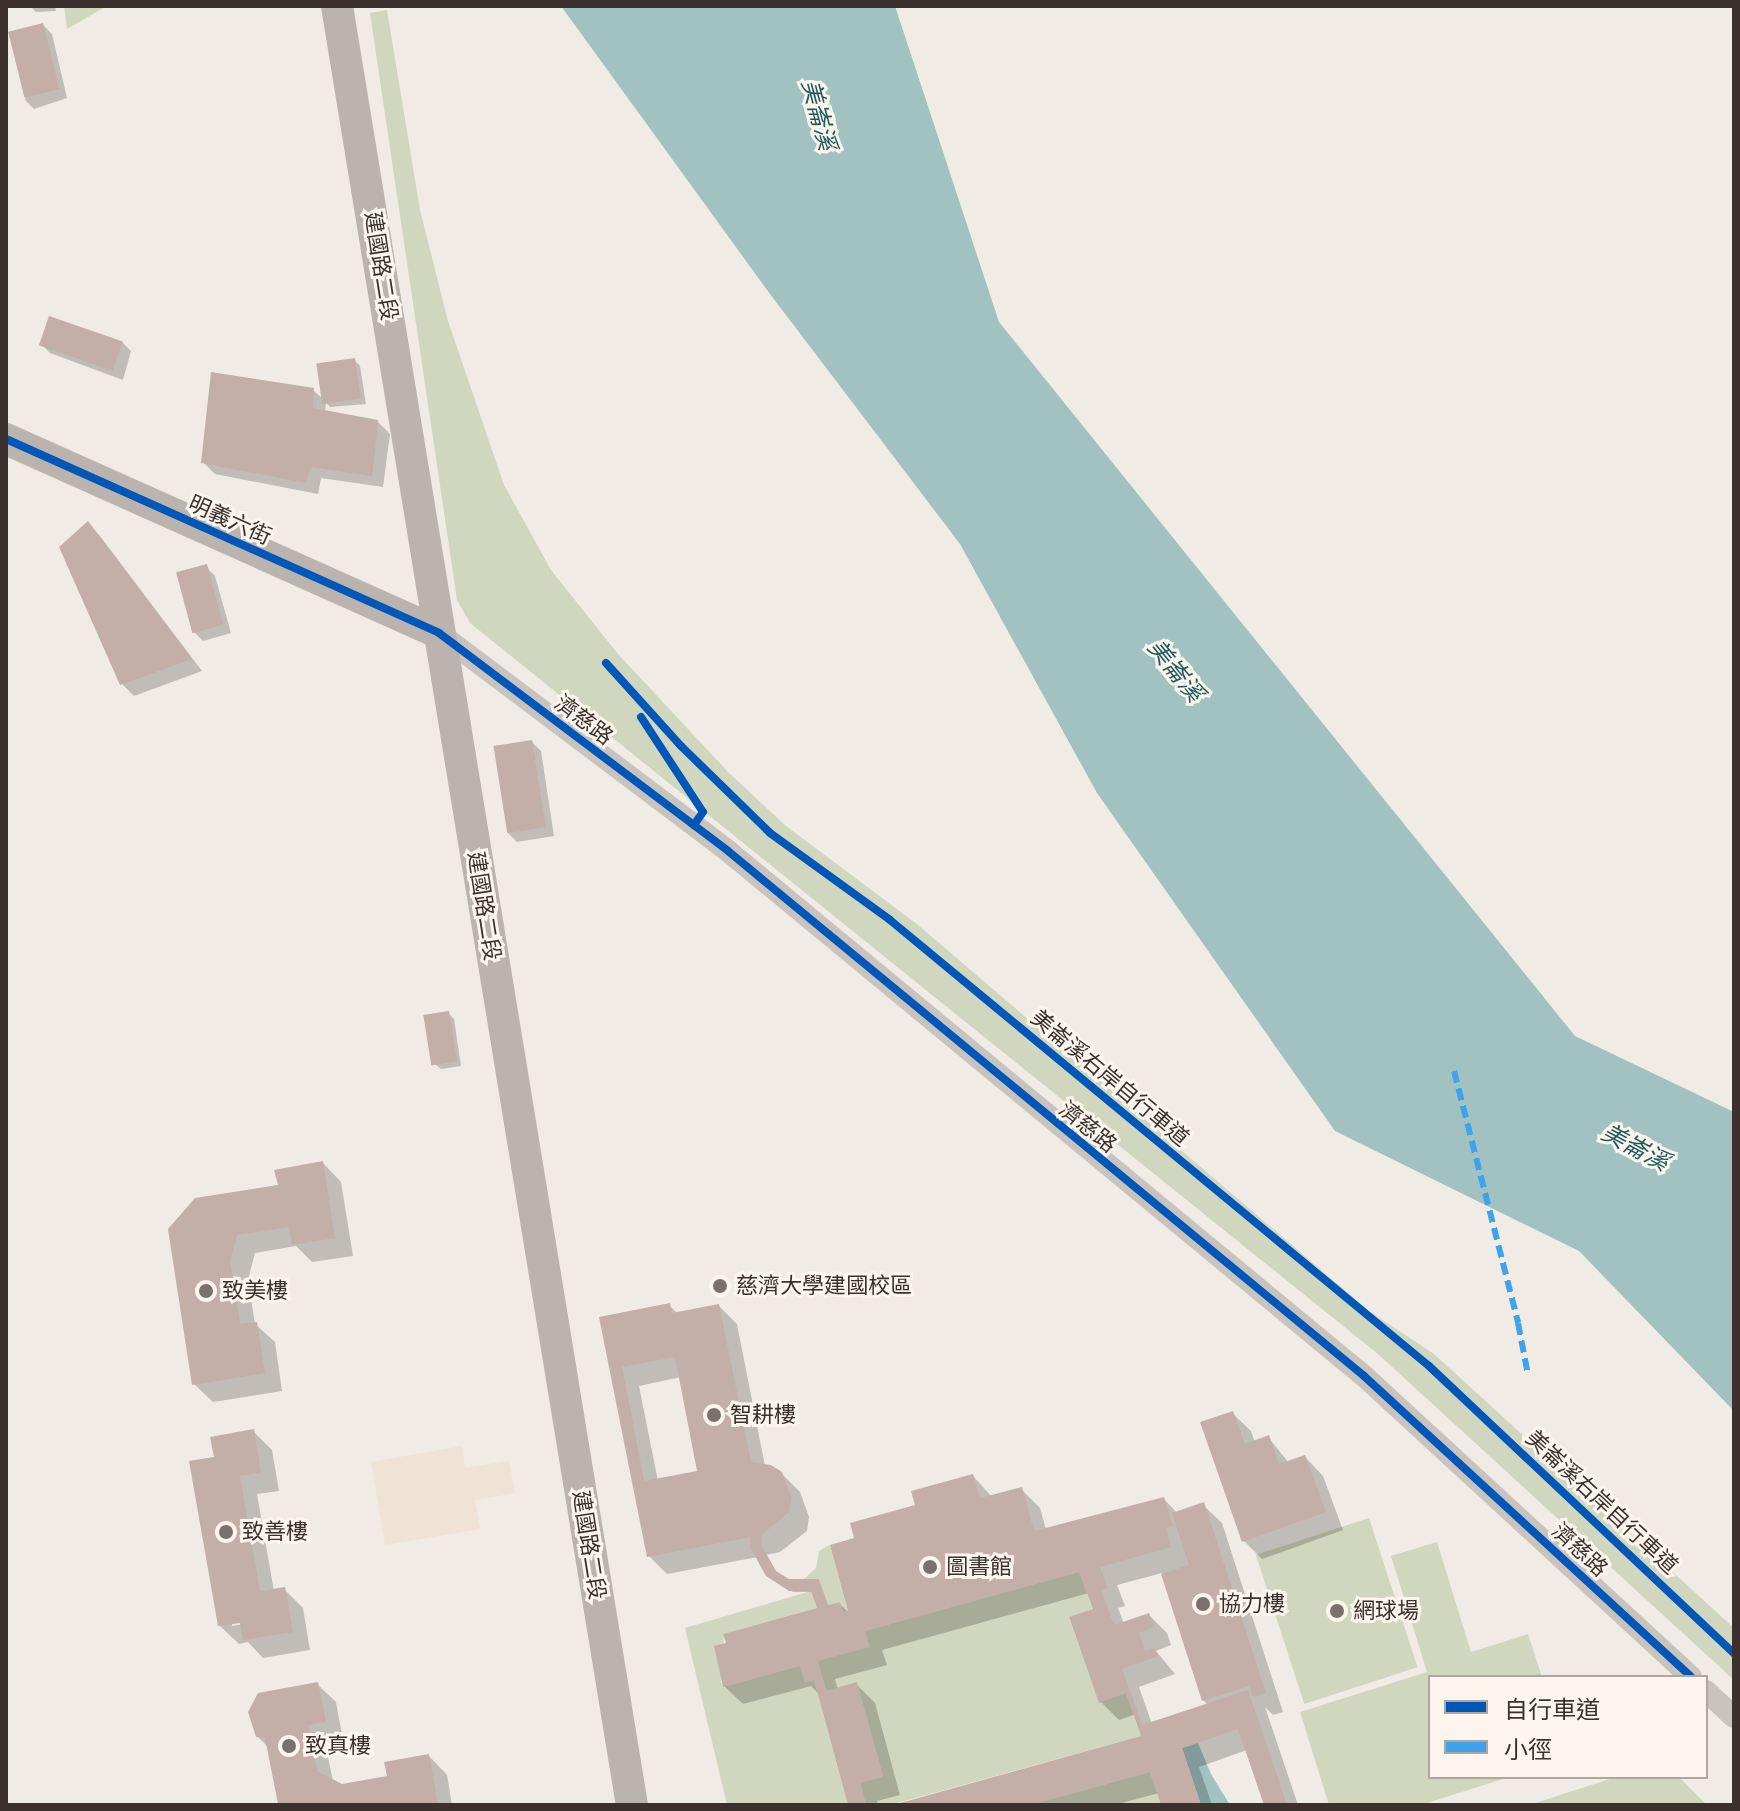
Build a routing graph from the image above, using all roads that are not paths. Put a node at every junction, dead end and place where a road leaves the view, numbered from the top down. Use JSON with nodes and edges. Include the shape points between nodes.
{"nodes":[{"id":1,"x":337,"y":6,"type":"edge"},
{"id":2,"x":6,"y":439,"type":"edge"},
{"id":3,"x":439,"y":633,"type":"junction"},
{"id":4,"x":1689,"y":1675,"type":"edge"},
{"id":5,"x":1708,"y":1693,"type":"edge"},
{"id":6,"x":1734,"y":1717,"type":"edge"},
{"id":7,"x":632,"y":1805,"type":"edge"}],
"edges":[{"from":1,"to":3,"type":"street","name":"建國路二段"},
{"from":2,"to":3,"type":"street","name":"明義六街"},
{"from":3,"to":4,"type":"street","name":"濟慈路","via":[[728,851],[1364,1376]]},
{"from":3,"to":7,"type":"street","name":"建國路二段"},
{"from":5,"to":6,"type":"street"}]}
